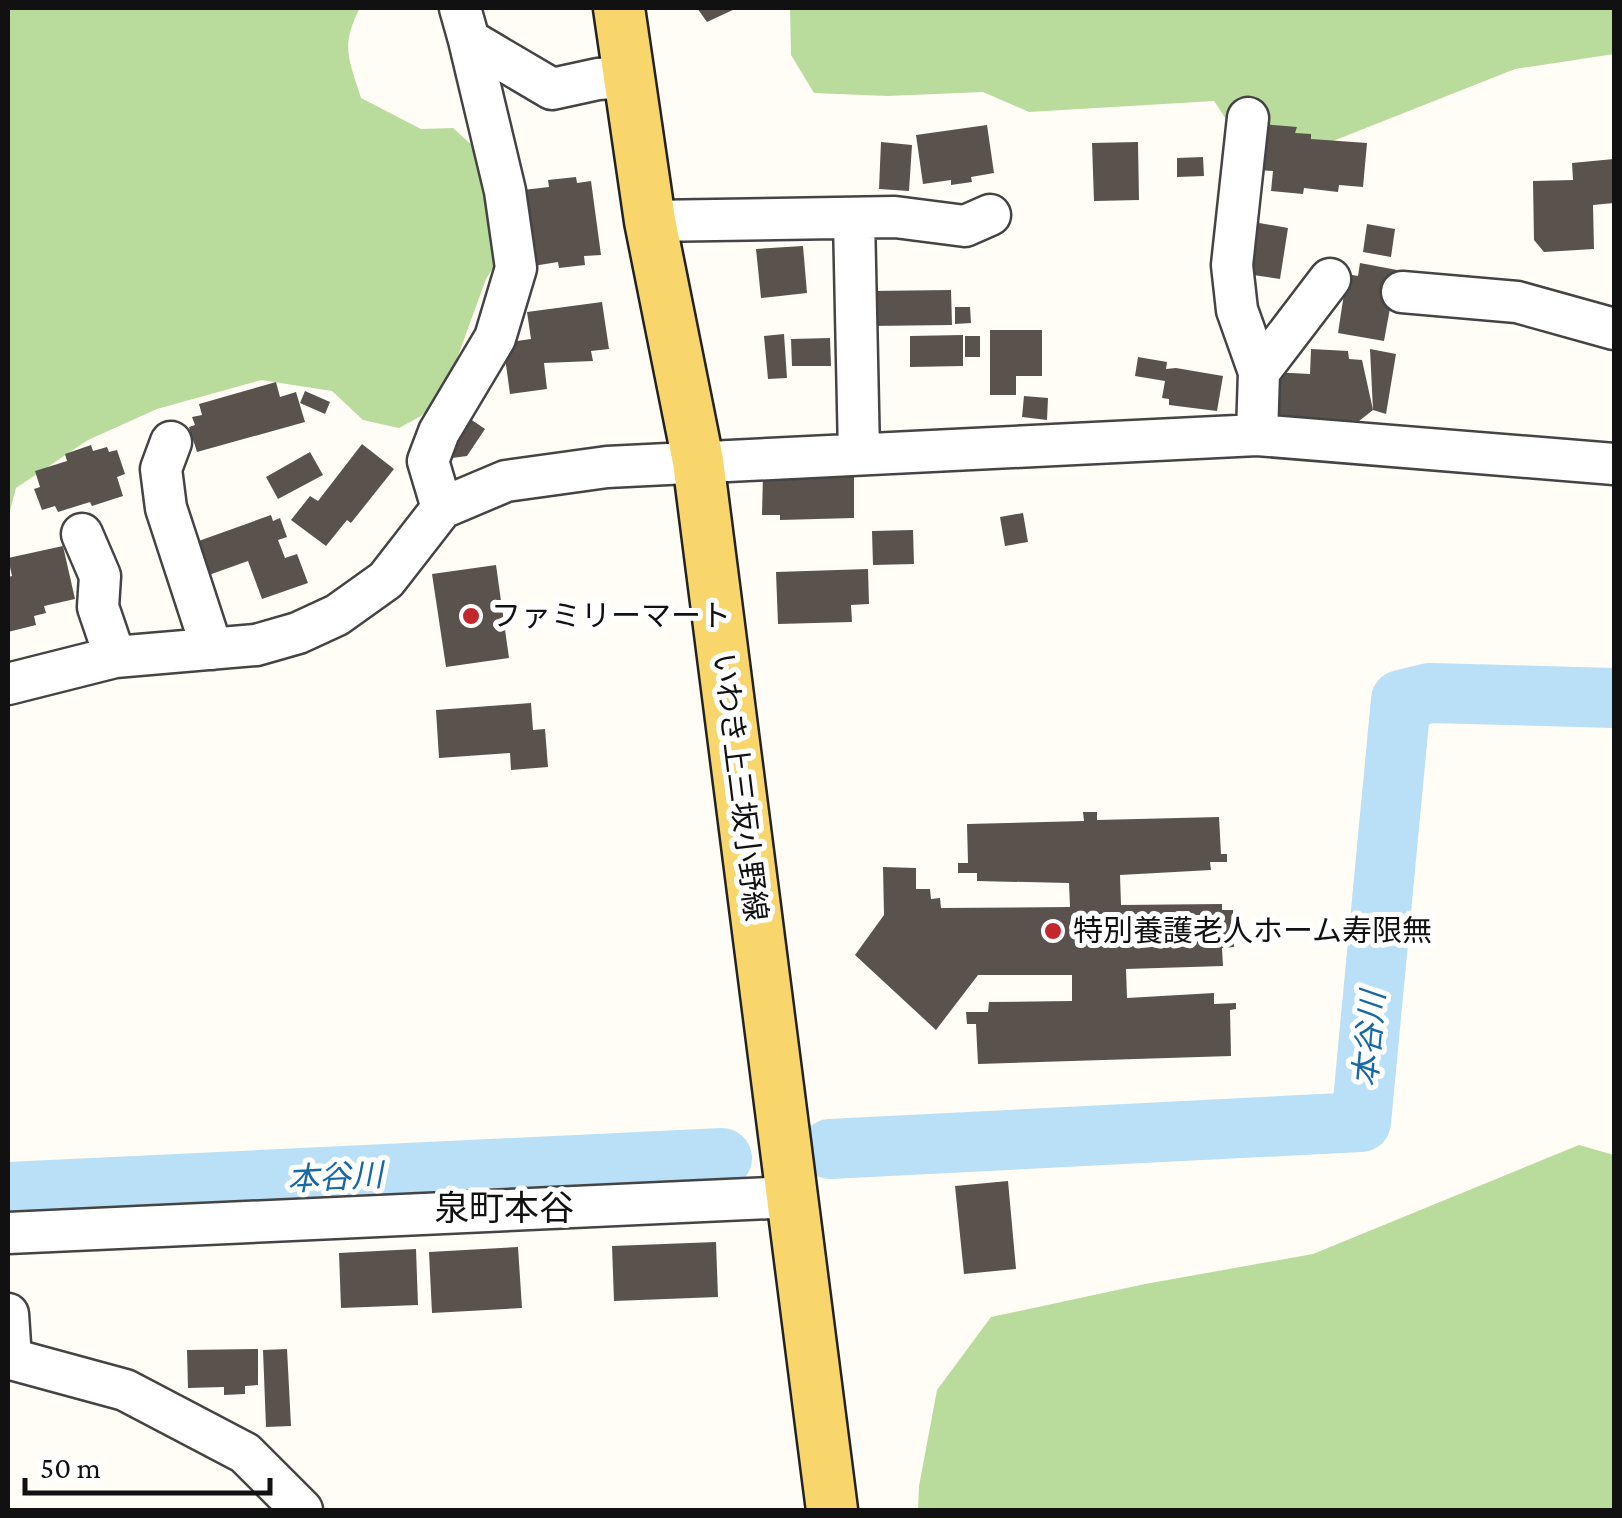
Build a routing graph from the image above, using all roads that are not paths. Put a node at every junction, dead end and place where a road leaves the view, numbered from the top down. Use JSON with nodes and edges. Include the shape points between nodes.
{"nodes":[{"id":1,"x":620,"y":8,"type":"edge"},
{"id":2,"x":464,"y":24,"type":"edge"},
{"id":3,"x":629,"y":78,"type":"junction"},
{"id":4,"x":1248,"y":118,"type":"dead end"},
{"id":5,"x":990,"y":215,"type":"dead end"},
{"id":6,"x":854,"y":218,"type":"junction"},
{"id":7,"x":650,"y":221,"type":"junction"},
{"id":8,"x":1330,"y":280,"type":"dead end"},
{"id":9,"x":1402,"y":292,"type":"dead end"},
{"id":10,"x":1614,"y":330,"type":"edge"},
{"id":11,"x":1259,"y":372,"type":"junction"},
{"id":12,"x":1257,"y":436,"type":"junction"},
{"id":13,"x":170,"y":442,"type":"dead end"},
{"id":14,"x":859,"y":454,"type":"junction"},
{"id":15,"x":698,"y":461,"type":"junction"},
{"id":16,"x":1614,"y":464,"type":"edge"},
{"id":17,"x":442,"y":508,"type":"junction"},
{"id":18,"x":82,"y":534,"type":"dead end"},
{"id":19,"x":212,"y":649,"type":"junction"},
{"id":20,"x":115,"y":656,"type":"junction"},
{"id":21,"x":8,"y":684,"type":"edge"},
{"id":22,"x":792,"y":1197,"type":"junction"},
{"id":23,"x":8,"y":1233,"type":"edge"},
{"id":24,"x":8,"y":1314,"type":"edge"},
{"id":25,"x":302,"y":1510,"type":"edge"},
{"id":26,"x":832,"y":1510,"type":"edge"}],
"edges":[{"from":1,"to":3,"type":"main road","name":"いわき上三坂小野線"},
{"from":2,"to":3,"type":"street","via":[[552,90]]},
{"from":2,"to":17,"type":"street","via":[[505,191],[516,268],[495,338],[438,432],[428,461]]},
{"from":3,"to":7,"type":"main road","name":"いわき上三坂小野線"},
{"from":4,"to":11,"type":"street","via":[[1232,265],[1238,310]]},
{"from":5,"to":6,"type":"street","via":[[964,226]]},
{"from":6,"to":7,"type":"street"},
{"from":6,"to":14,"type":"street"},
{"from":7,"to":15,"type":"main road","name":"いわき上三坂小野線"},
{"from":8,"to":11,"type":"street"},
{"from":9,"to":10,"type":"street","via":[[1517,302]]},
{"from":11,"to":12,"type":"street"},
{"from":12,"to":14,"type":"street"},
{"from":12,"to":16,"type":"street"},
{"from":13,"to":19,"type":"street","via":[[161,469],[166,508]]},
{"from":14,"to":15,"type":"street"},
{"from":15,"to":17,"type":"street","via":[[506,481]]},
{"from":15,"to":22,"type":"main road","name":"いわき上三坂小野線"},
{"from":17,"to":19,"type":"street","via":[[386,580],[337,615],[256,644]]},
{"from":18,"to":20,"type":"street","via":[[100,576],[98,607]]},
{"from":19,"to":20,"type":"street"},
{"from":20,"to":21,"type":"street"},
{"from":22,"to":23,"type":"street"},
{"from":22,"to":26,"type":"main road","name":"いわき上三坂小野線"},
{"from":24,"to":25,"type":"street","via":[[11,1359],[126,1390],[244,1454]]}]}
